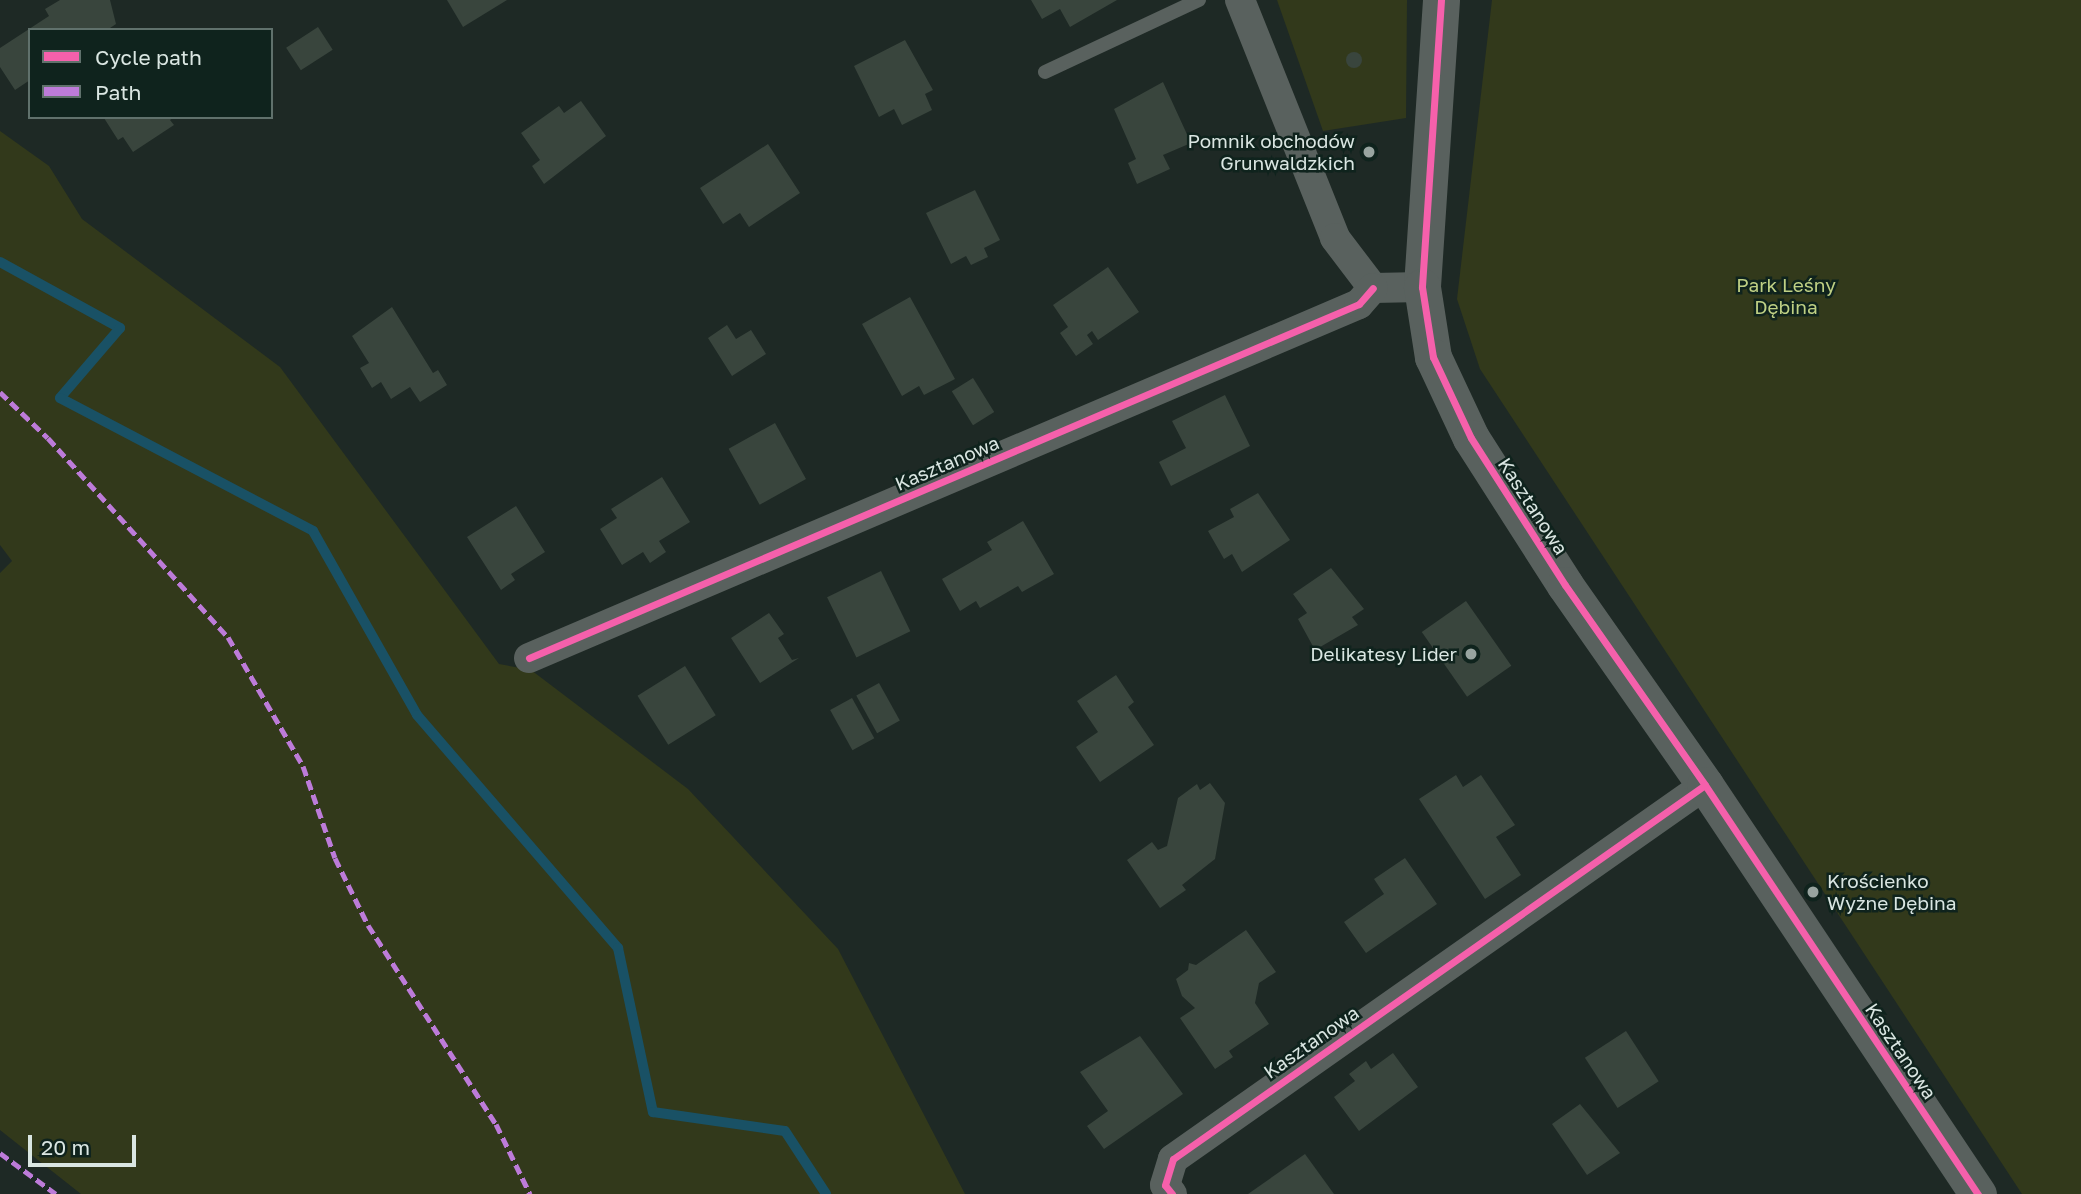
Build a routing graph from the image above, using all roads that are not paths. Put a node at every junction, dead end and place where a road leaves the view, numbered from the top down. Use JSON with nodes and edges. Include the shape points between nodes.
{"nodes":[{"id":1,"x":1199,"y":0,"type":"edge"},
{"id":2,"x":1240,"y":0,"type":"edge"},
{"id":3,"x":1441,"y":0,"type":"edge"},
{"id":4,"x":1045,"y":72,"type":"dead end"},
{"id":5,"x":1422,"y":287,"type":"junction"},
{"id":6,"x":1373,"y":288,"type":"junction"},
{"id":7,"x":529,"y":658,"type":"dead end"},
{"id":8,"x":1705,"y":785,"type":"junction"},
{"id":9,"x":1172,"y":1194,"type":"edge"},
{"id":10,"x":1978,"y":1194,"type":"edge"}],
"edges":[{"from":1,"to":4,"type":"lane"},
{"from":2,"to":6,"type":"street","via":[[1335,237]]},
{"from":3,"to":5,"type":"street","name":"Kasztanowa"},
{"from":5,"to":6,"type":"street"},
{"from":5,"to":8,"type":"street","name":"Kasztanowa","via":[[1433,357],[1471,438],[1565,585]]},
{"from":6,"to":7,"type":"street","name":"Kasztanowa","via":[[1353,307]]},
{"from":8,"to":9,"type":"street","name":"Kasztanowa","via":[[1173,1159],[1165,1185]]},
{"from":8,"to":10,"type":"street","name":"Kasztanowa"}]}
